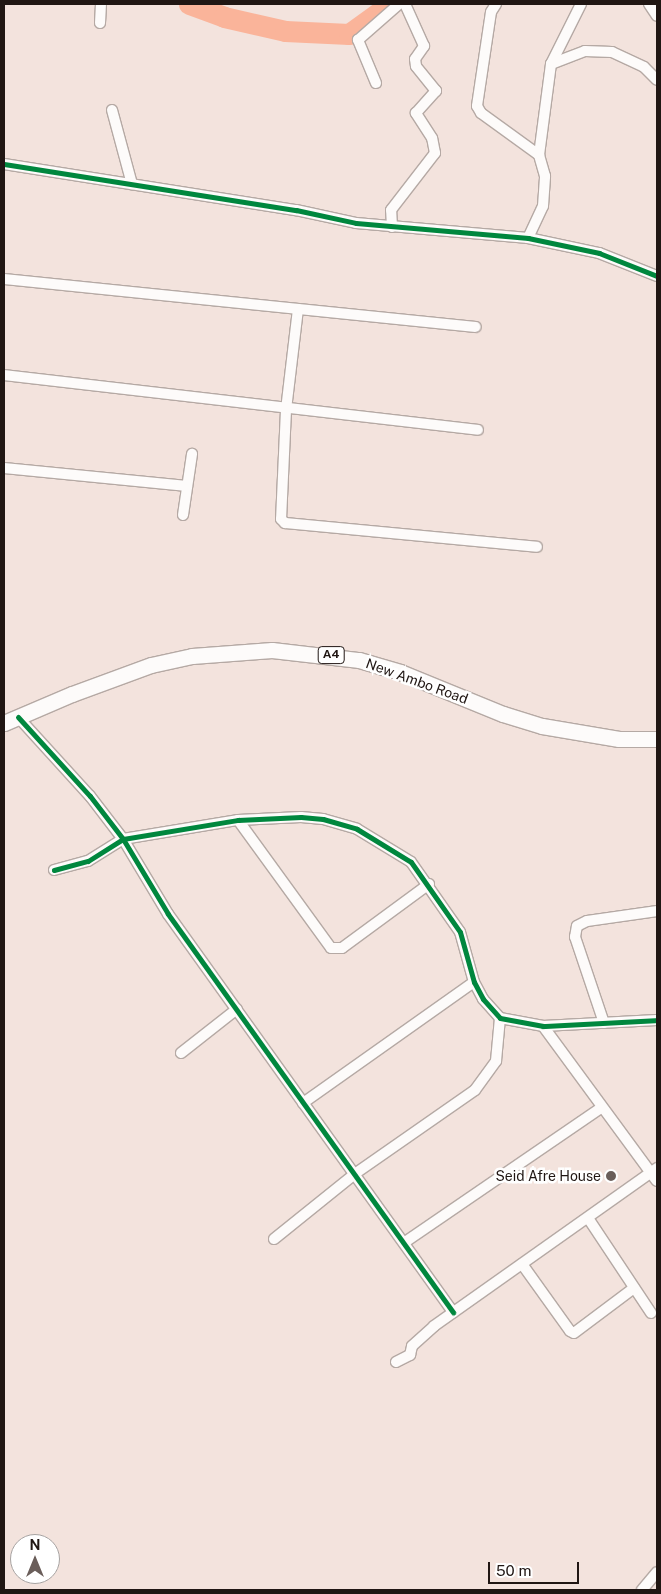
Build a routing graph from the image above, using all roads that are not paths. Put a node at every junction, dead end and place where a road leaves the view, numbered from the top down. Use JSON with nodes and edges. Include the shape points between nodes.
{"nodes":[{"id":1,"x":101,"y":4,"type":"edge"},
{"id":2,"x":399,"y":4,"type":"edge"},
{"id":3,"x":405,"y":4,"type":"edge"},
{"id":4,"x":496,"y":4,"type":"edge"},
{"id":5,"x":581,"y":4,"type":"edge"},
{"id":6,"x":649,"y":4,"type":"edge"},
{"id":7,"x":657,"y":16,"type":"edge"},
{"id":8,"x":100,"y":23,"type":"dead end"},
{"id":9,"x":551,"y":64,"type":"junction"},
{"id":10,"x":657,"y":80,"type":"edge"},
{"id":11,"x":376,"y":83,"type":"dead end"},
{"id":12,"x":112,"y":110,"type":"dead end"},
{"id":13,"x":539,"y":155,"type":"junction"},
{"id":14,"x":4,"y":164,"type":"edge"},
{"id":15,"x":132,"y":184,"type":"junction"},
{"id":16,"x":392,"y":227,"type":"junction"},
{"id":17,"x":528,"y":238,"type":"junction"},
{"id":18,"x":657,"y":276,"type":"edge"},
{"id":19,"x":4,"y":279,"type":"edge"},
{"id":20,"x":298,"y":309,"type":"junction"},
{"id":21,"x":476,"y":327,"type":"dead end"},
{"id":22,"x":4,"y":375,"type":"edge"},
{"id":23,"x":286,"y":410,"type":"junction"},
{"id":24,"x":478,"y":430,"type":"dead end"},
{"id":25,"x":192,"y":454,"type":"dead end"},
{"id":26,"x":4,"y":468,"type":"edge"},
{"id":27,"x":186,"y":486,"type":"junction"},
{"id":28,"x":183,"y":515,"type":"dead end"},
{"id":29,"x":537,"y":547,"type":"dead end"},
{"id":30,"x":18,"y":717,"type":"junction"},
{"id":31,"x":4,"y":723,"type":"edge"},
{"id":32,"x":657,"y":739,"type":"edge"},
{"id":33,"x":238,"y":820,"type":"junction"},
{"id":34,"x":123,"y":839,"type":"junction"},
{"id":35,"x":54,"y":870,"type":"dead end"},
{"id":36,"x":429,"y":884,"type":"junction"},
{"id":37,"x":657,"y":911,"type":"edge"},
{"id":38,"x":474,"y":982,"type":"junction"},
{"id":39,"x":237,"y":1009,"type":"junction"},
{"id":40,"x":500,"y":1018,"type":"junction"},
{"id":41,"x":657,"y":1020,"type":"edge"},
{"id":42,"x":604,"y":1023,"type":"junction"},
{"id":43,"x":543,"y":1026,"type":"junction"},
{"id":44,"x":181,"y":1053,"type":"dead end"},
{"id":45,"x":303,"y":1102,"type":"junction"},
{"id":46,"x":601,"y":1108,"type":"junction"},
{"id":47,"x":654,"y":1170,"type":"edge"},
{"id":48,"x":356,"y":1174,"type":"junction"},
{"id":49,"x":657,"y":1181,"type":"edge"},
{"id":50,"x":588,"y":1218,"type":"junction"},
{"id":51,"x":274,"y":1239,"type":"dead end"},
{"id":52,"x":406,"y":1242,"type":"junction"},
{"id":53,"x":522,"y":1264,"type":"junction"},
{"id":54,"x":634,"y":1288,"type":"junction"},
{"id":55,"x":453,"y":1312,"type":"junction"},
{"id":56,"x":651,"y":1313,"type":"dead end"},
{"id":57,"x":396,"y":1362,"type":"dead end"},
{"id":58,"x":657,"y":1572,"type":"edge"},
{"id":59,"x":642,"y":1590,"type":"edge"}],
"edges":[{"from":1,"to":8,"type":"street"},
{"from":2,"to":11,"type":"street","via":[[358,40]]},
{"from":3,"to":16,"type":"street","via":[[424,46],[415,59],[416,66],[436,91],[416,112],[432,138],[435,153],[391,210]]},
{"from":4,"to":13,"type":"street","via":[[491,12],[477,106]]},
{"from":5,"to":9,"type":"street"},
{"from":6,"to":7,"type":"street"},
{"from":9,"to":10,"type":"street","via":[[584,51],[612,52],[644,67]]},
{"from":9,"to":13,"type":"street"},
{"from":12,"to":15,"type":"street"},
{"from":13,"to":17,"type":"street","via":[[545,176],[543,206]]},
{"from":14,"to":15,"type":"street"},
{"from":15,"to":16,"type":"street"},
{"from":16,"to":17,"type":"street"},
{"from":17,"to":18,"type":"street","via":[[599,253]]},
{"from":19,"to":20,"type":"street"},
{"from":20,"to":21,"type":"street"},
{"from":20,"to":23,"type":"street"},
{"from":22,"to":23,"type":"street"},
{"from":23,"to":24,"type":"street"},
{"from":23,"to":29,"type":"street","via":[[280,512],[285,523]]},
{"from":25,"to":27,"type":"street"},
{"from":26,"to":27,"type":"street"},
{"from":27,"to":28,"type":"street"},
{"from":30,"to":31,"type":"main road","name":"New Ambo Road","number":"A4"},
{"from":30,"to":32,"type":"main road","name":"New Ambo Road","number":"A4","via":[[151,665],[192,656],[272,650],[359,660],[400,672],[503,714],[542,726],[619,739]]},
{"from":30,"to":34,"type":"street","via":[[90,796]]},
{"from":33,"to":34,"type":"street"},
{"from":33,"to":36,"type":"street","via":[[301,817],[323,819],[357,829],[411,862]]},
{"from":33,"to":36,"type":"street","via":[[331,948],[342,948]]},
{"from":34,"to":35,"type":"street","via":[[88,861]]},
{"from":34,"to":39,"type":"street","via":[[168,914]]},
{"from":36,"to":38,"type":"street","via":[[460,932]]},
{"from":37,"to":42,"type":"street","via":[[587,921],[577,926],[575,937]]},
{"from":38,"to":40,"type":"street","via":[[483,999]]},
{"from":38,"to":45,"type":"street"},
{"from":39,"to":44,"type":"street"},
{"from":39,"to":45,"type":"street"},
{"from":40,"to":43,"type":"street"},
{"from":40,"to":48,"type":"street","via":[[496,1061],[475,1090]]},
{"from":41,"to":42,"type":"street"},
{"from":42,"to":43,"type":"street"},
{"from":43,"to":46,"type":"street"},
{"from":45,"to":48,"type":"street"},
{"from":46,"to":47,"type":"street"},
{"from":46,"to":52,"type":"street"},
{"from":47,"to":49,"type":"street"},
{"from":47,"to":50,"type":"street"},
{"from":48,"to":51,"type":"street"},
{"from":48,"to":52,"type":"street"},
{"from":50,"to":53,"type":"street"},
{"from":50,"to":54,"type":"street"},
{"from":52,"to":55,"type":"street"},
{"from":53,"to":54,"type":"street","via":[[574,1333]]},
{"from":53,"to":55,"type":"street"},
{"from":54,"to":56,"type":"street"},
{"from":55,"to":57,"type":"street","via":[[415,1342],[410,1355]]},
{"from":58,"to":59,"type":"street"}]}
